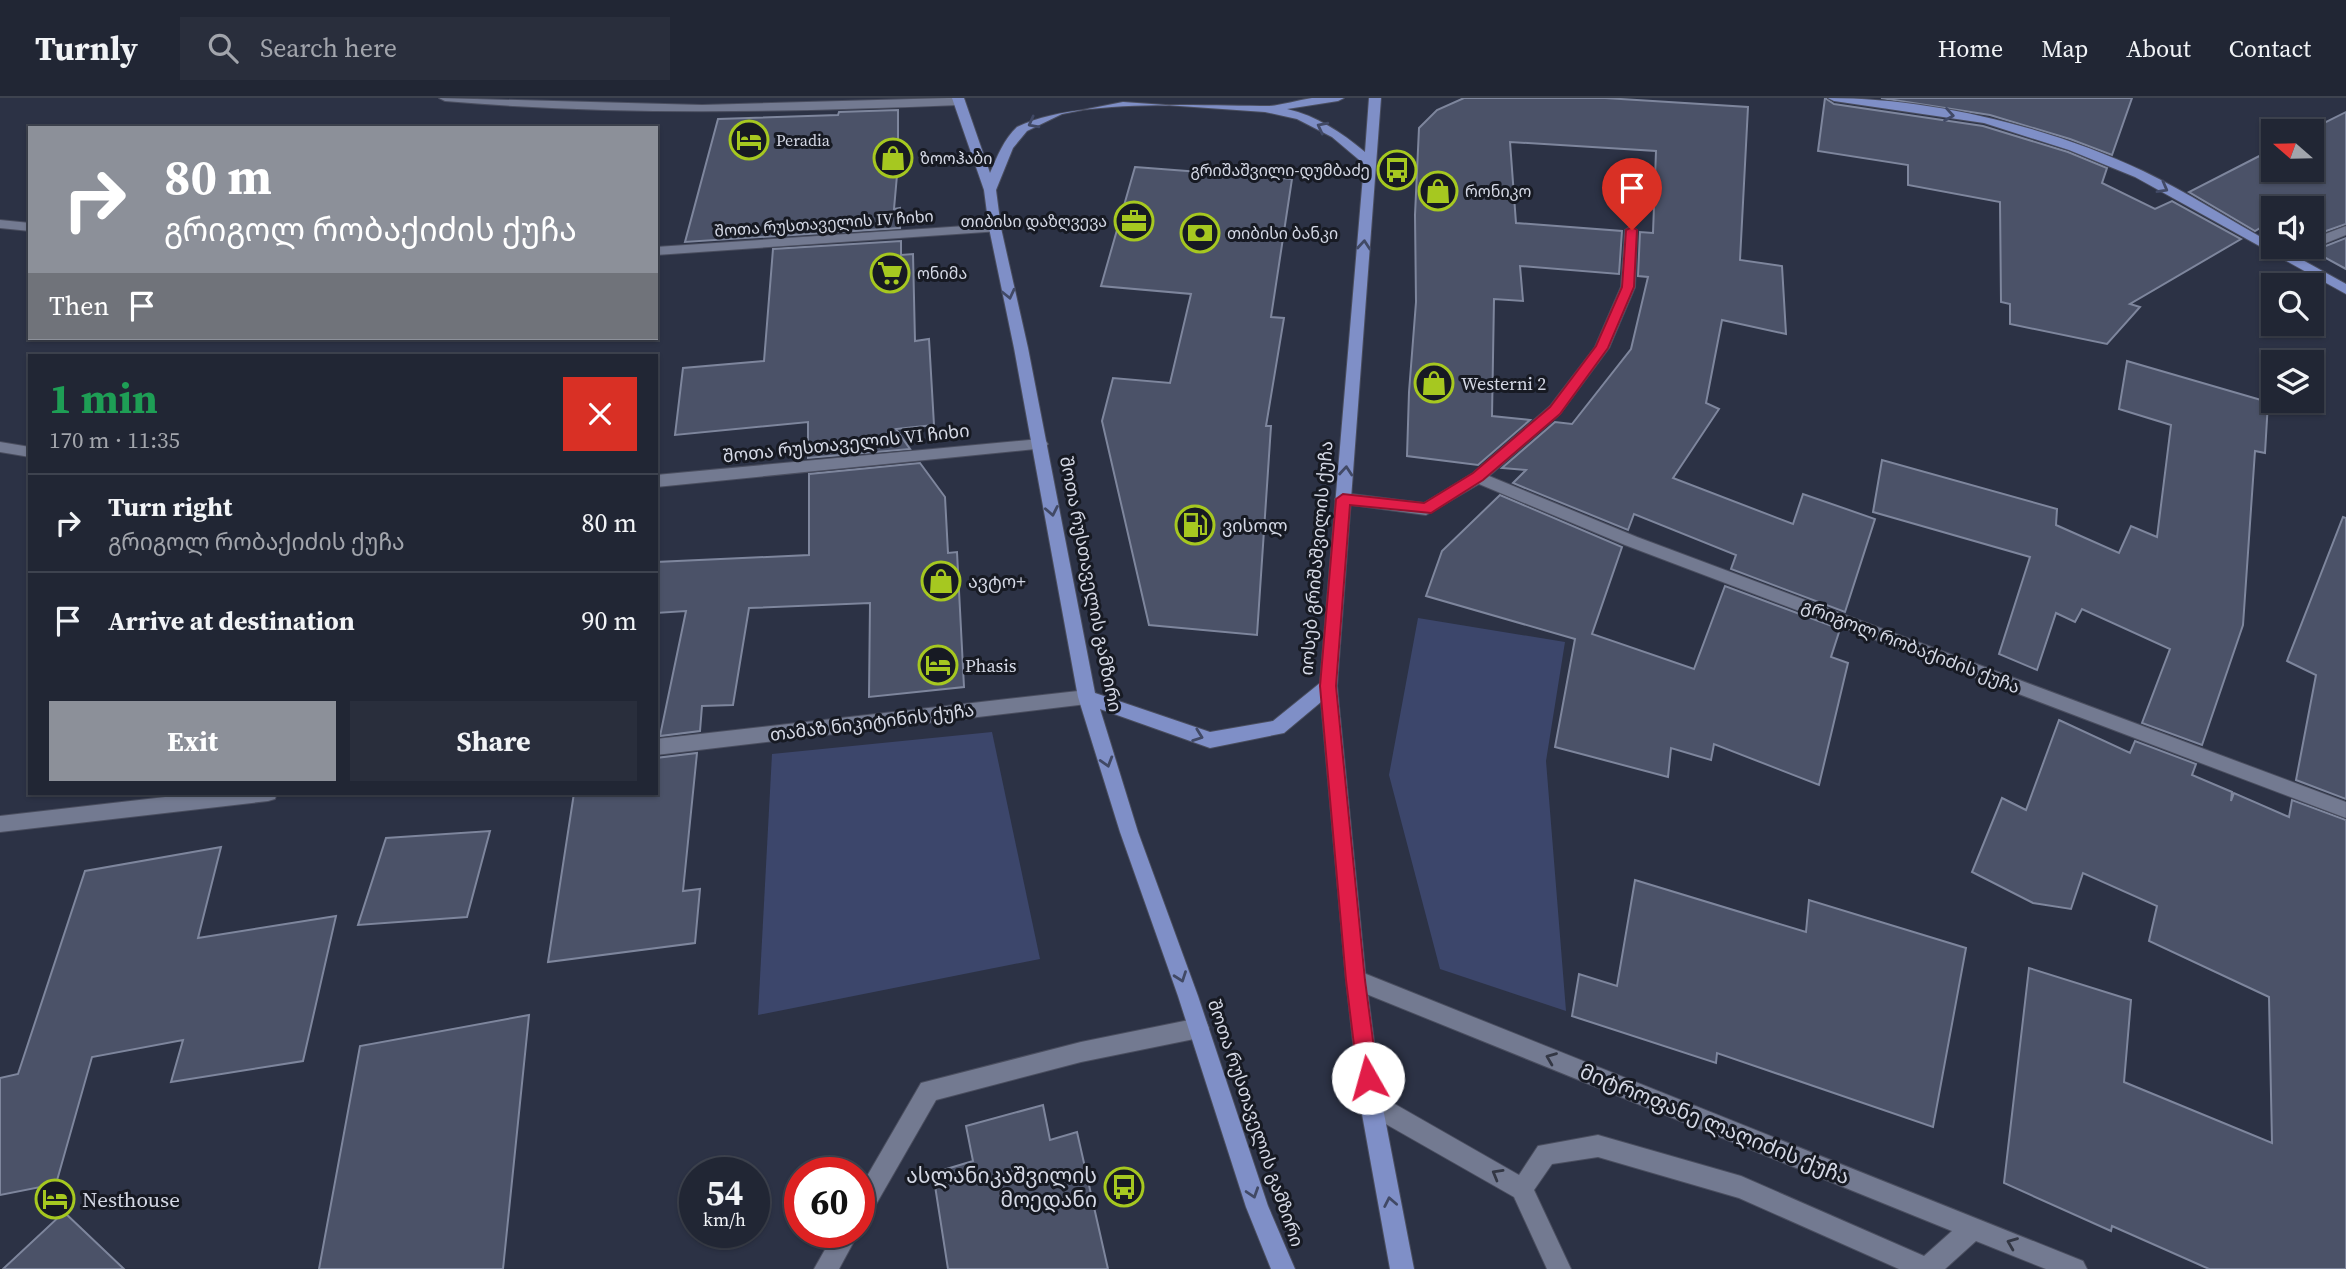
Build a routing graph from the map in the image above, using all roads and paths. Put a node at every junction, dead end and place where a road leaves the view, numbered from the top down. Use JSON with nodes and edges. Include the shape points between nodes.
{"nodes":[{"id":1,"x":445,"y":98,"type":"edge"},
{"id":2,"x":1338,"y":98,"type":"edge"},
{"id":3,"x":1375,"y":98,"type":"edge"},
{"id":4,"x":1834,"y":98,"type":"edge"},
{"id":5,"x":958,"y":99,"type":"edge"},
{"id":6,"x":1119,"y":99,"type":"edge"},
{"id":7,"x":1882,"y":101,"type":"edge"},
{"id":8,"x":1265,"y":108,"type":"junction"},
{"id":9,"x":1370,"y":163,"type":"junction"},
{"id":10,"x":990,"y":190,"type":"junction"},
{"id":11,"x":0,"y":224,"type":"edge"},
{"id":12,"x":28,"y":227,"type":"edge"},
{"id":13,"x":995,"y":228,"type":"junction"},
{"id":14,"x":1632,"y":230,"type":"dead end"},
{"id":15,"x":2346,"y":230,"type":"edge"},
{"id":16,"x":2324,"y":239,"type":"edge"},
{"id":17,"x":2261,"y":242,"type":"edge"},
{"id":18,"x":658,"y":251,"type":"edge"},
{"id":19,"x":2291,"y":259,"type":"edge"},
{"id":20,"x":2346,"y":290,"type":"edge"},
{"id":21,"x":1040,"y":444,"type":"junction"},
{"id":22,"x":0,"y":447,"type":"edge"},
{"id":23,"x":28,"y":452,"type":"edge"},
{"id":24,"x":1478,"y":477,"type":"junction"},
{"id":25,"x":658,"y":481,"type":"edge"},
{"id":26,"x":1343,"y":499,"type":"junction"},
{"id":27,"x":1328,"y":686,"type":"junction"},
{"id":28,"x":1087,"y":697,"type":"junction"},
{"id":29,"x":658,"y":747,"type":"edge"},
{"id":30,"x":251,"y":795,"type":"edge"},
{"id":31,"x":2346,"y":810,"type":"edge"},
{"id":32,"x":0,"y":824,"type":"edge"},
{"id":33,"x":1356,"y":980,"type":"junction"},
{"id":34,"x":1199,"y":1028,"type":"junction"},
{"id":35,"x":1371,"y":1103,"type":"junction"},
{"id":36,"x":875,"y":1184,"type":"edge"},
{"id":37,"x":1522,"y":1189,"type":"junction"},
{"id":38,"x":1974,"y":1227,"type":"junction"},
{"id":39,"x":838,"y":1248,"type":"edge"},
{"id":40,"x":826,"y":1269,"type":"edge"},
{"id":41,"x":1283,"y":1269,"type":"edge"},
{"id":42,"x":1402,"y":1269,"type":"edge"},
{"id":43,"x":1559,"y":1269,"type":"edge"},
{"id":44,"x":1927,"y":1269,"type":"edge"},
{"id":45,"x":2075,"y":1269,"type":"edge"}],
"edges":[{"from":1,"to":5,"type":"street","via":[[702,111]]},
{"from":2,"to":8,"type":"main road"},
{"from":3,"to":9,"type":"main road","name":"იოსებ გრიშაშვილის ქუჩა"},
{"from":4,"to":7,"type":"main road"},
{"from":5,"to":10,"type":"main road","name":"შოთა რუსთაველის გამზირი"},
{"from":6,"to":8,"type":"main road"},
{"from":6,"to":10,"type":"main road","one_way":true,"via":[[1054,112],[1022,129]]},
{"from":7,"to":17,"type":"main road","one_way":true,"via":[[1986,121],[2073,146],[2139,174]]},
{"from":9,"to":8,"type":"main road","one_way":true,"via":[[1336,134],[1301,116]]},
{"from":26,"to":9,"type":"main road","name":"იოსებ გრიშაშვილის ქუჩა","one_way":true},
{"from":10,"to":13,"type":"main road","name":"შოთა რუსთაველის გამზირი"},
{"from":11,"to":12,"type":"street"},
{"from":13,"to":18,"type":"street","name":"შოთა რუსთაველის IV ჩიხი"},
{"from":13,"to":21,"type":"main road","name":"შოთა რუსთაველის გამზირი","one_way":true},
{"from":14,"to":24,"type":"street","via":[[1628,287],[1602,348],[1555,410]]},
{"from":15,"to":16,"type":"street"},
{"from":19,"to":20,"type":"main road"},
{"from":21,"to":25,"type":"street","name":"შოთა რუსთაველის VI ჩიხი"},
{"from":21,"to":28,"type":"main road","name":"შოთა რუსთაველის გამზირი","one_way":true},
{"from":22,"to":23,"type":"street"},
{"from":24,"to":26,"type":"street","via":[[1426,509]]},
{"from":24,"to":31,"type":"street","name":"გრიგოლ რობაქიძის ქუჩა","via":[[1630,541]]},
{"from":26,"to":27,"type":"main road","name":"იოსებ გრიშაშვილის ქუჩა"},
{"from":28,"to":27,"type":"main road","one_way":true,"via":[[1210,740],[1278,728]]},
{"from":27,"to":33,"type":"main road","name":"იოსებ გრიშაშვილის ქუჩა"},
{"from":28,"to":29,"type":"street","name":"თამაზ ნიკიტინის ქუჩა"},
{"from":28,"to":34,"type":"main road","name":"შოთა რუსთაველის გამზირი","one_way":true},
{"from":30,"to":32,"type":"street"},
{"from":33,"to":35,"type":"main road","name":"იოსებ გრიშაშვილის ქუჩა"},
{"from":38,"to":33,"type":"street","name":"მიტროფანე ლაღიძის ქუჩა","one_way":true},
{"from":34,"to":36,"type":"street","via":[[929,1091]]},
{"from":34,"to":41,"type":"main road","name":"შოთა რუსთაველის გამზირი","one_way":true},
{"from":37,"to":35,"type":"street","one_way":true},
{"from":42,"to":35,"type":"main road","name":"იოსებ გრიშაშვილის ქუჩა","one_way":true},
{"from":37,"to":43,"type":"street"},
{"from":37,"to":44,"type":"street","via":[[1546,1154],[1598,1146],[1741,1187]]},
{"from":38,"to":44,"type":"street"},
{"from":45,"to":38,"type":"street","name":"მიტროფანე ლაღიძის ქუჩა","one_way":true},
{"from":39,"to":40,"type":"street"}]}
